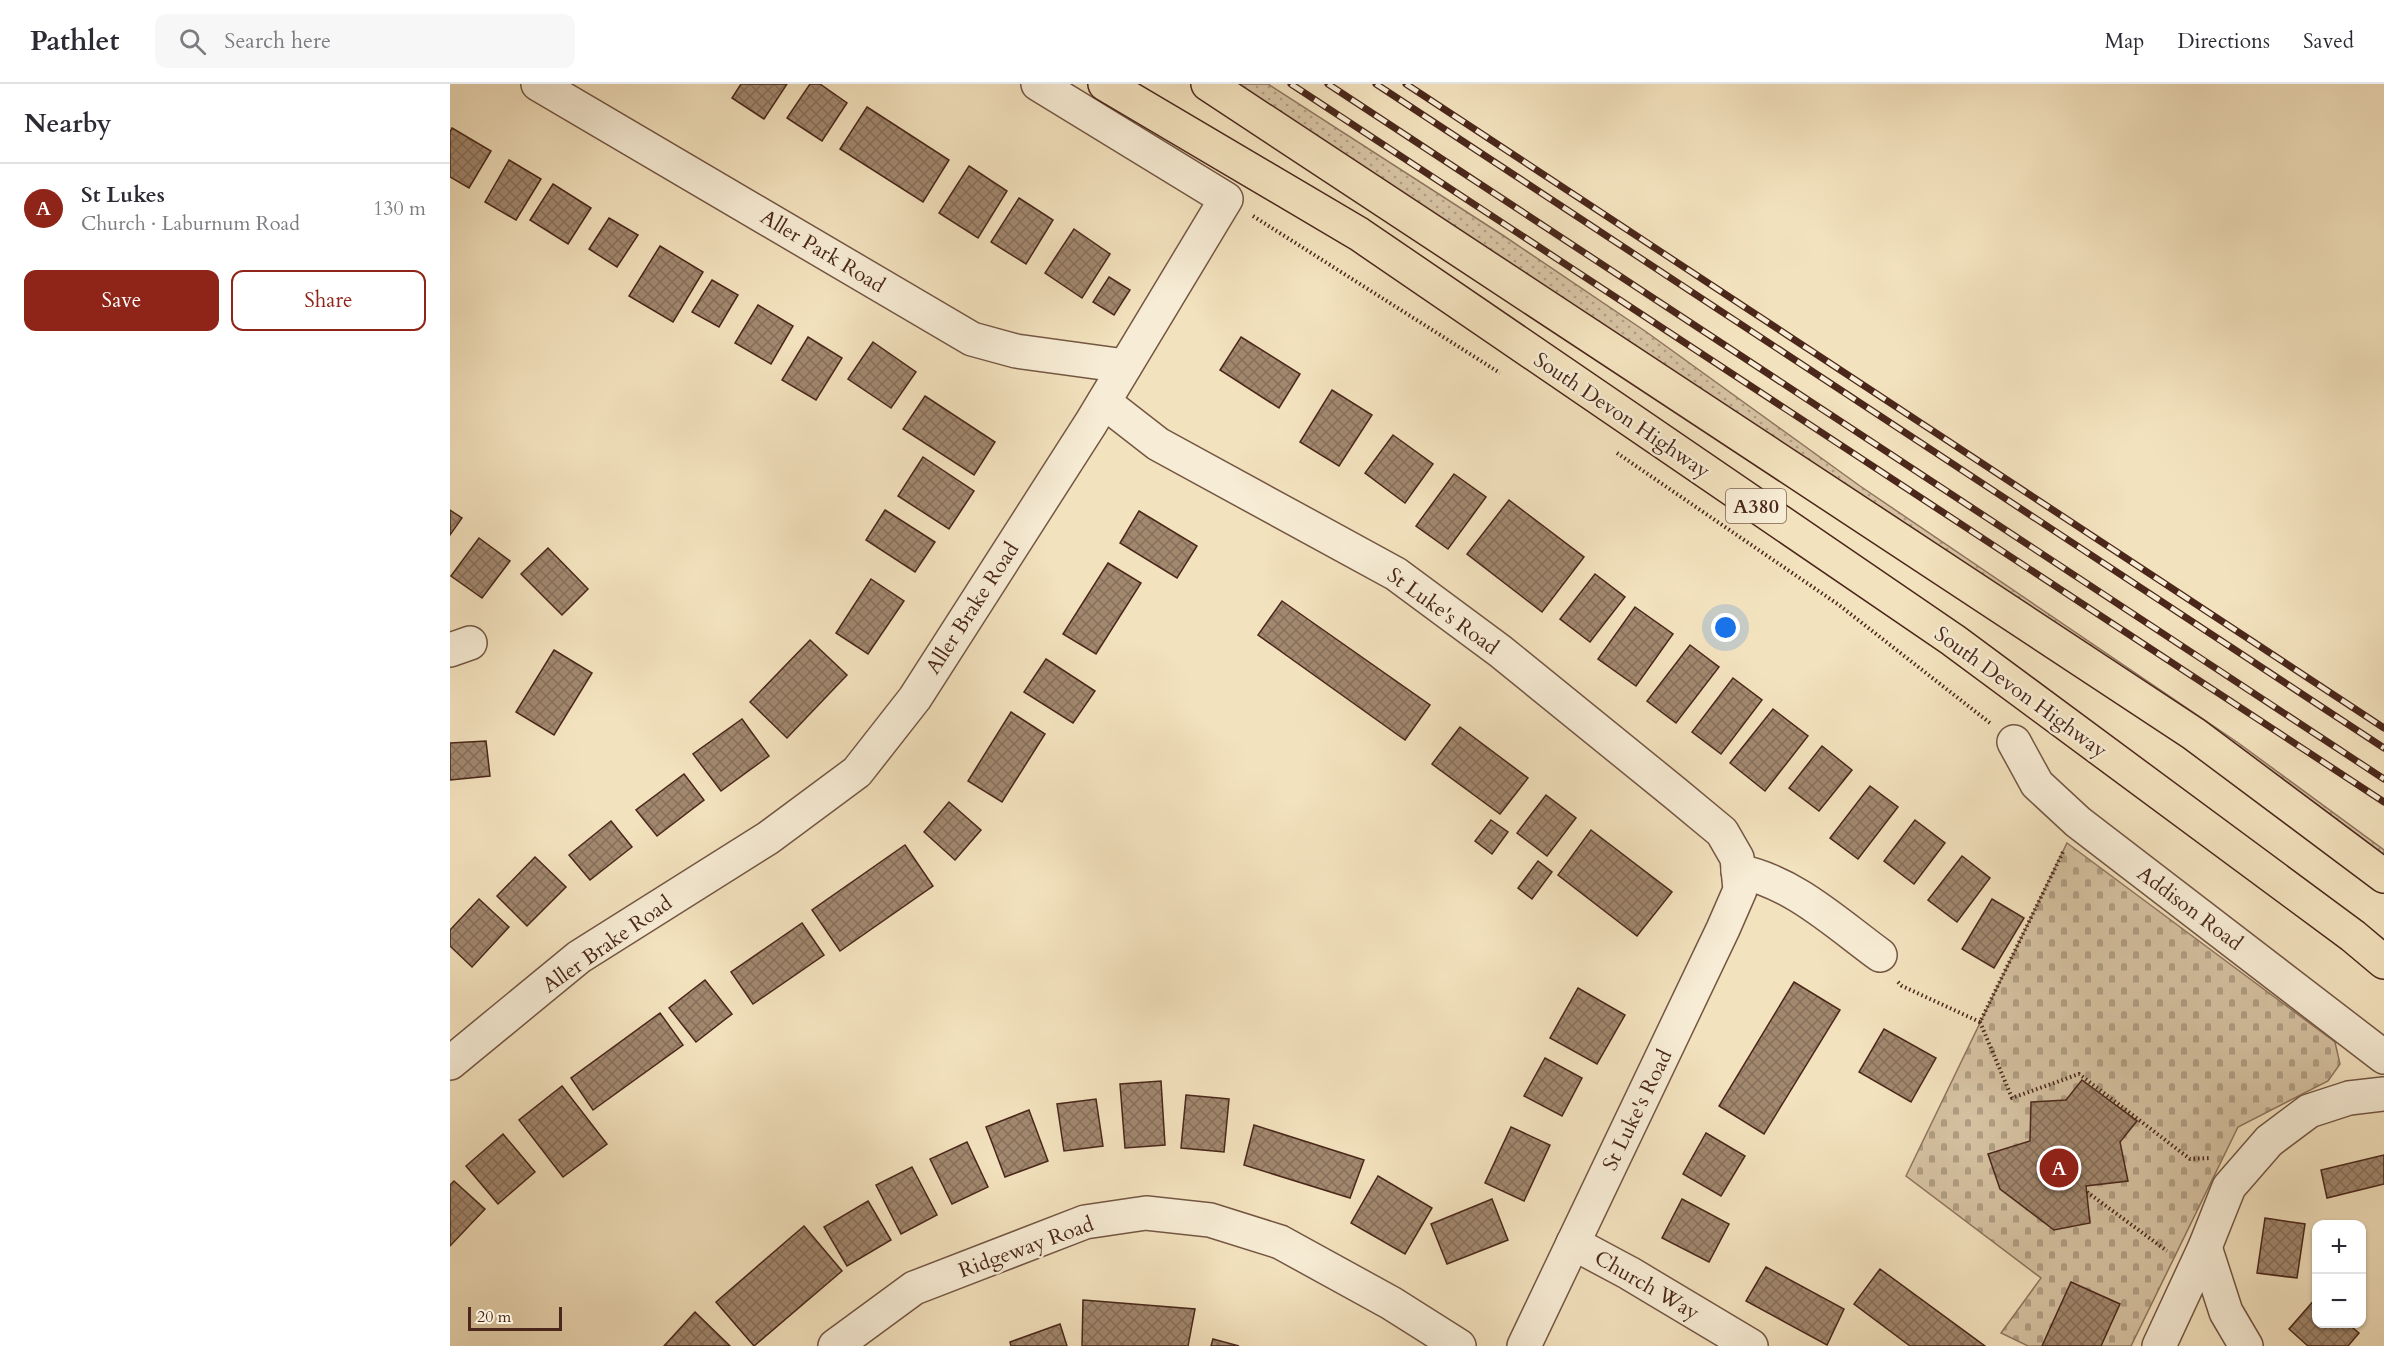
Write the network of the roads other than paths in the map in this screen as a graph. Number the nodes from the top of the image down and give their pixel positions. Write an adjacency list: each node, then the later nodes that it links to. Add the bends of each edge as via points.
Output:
1 (538, 84): 5 (street, Aller Park Road, via 972,339 1016,351)
2 (1038, 84): 5 (street, Aller Brake Road, via 1226,199)
3 (1105, 84): 11 (highway, South Devon Highway / A380, via 1359,234 1953,640)
4 (1208, 84): 9 (highway, A380, via 2185,728)
5 (1125, 366): 6 (street, Aller Brake Road)
6 (1104, 402): 8 (street, St Luke's Road, via 1158,444 1396,574 1500,651 1722,832 1737,858); 13 (street, Aller Brake Road, via 915,698 857,772 768,838 579,957)
7 (2014, 742): 12 (street, Addison Road, via 2037,784 2078,822)
8 (1738, 871): 10 (street, via 1793,891); 15 (street, St Luke's Road, via 1740,890 1723,929)
9 (2384, 876)
10 (1880, 955)
11 (2384, 962)
12 (2384, 1057)
13 (450, 1063)
14 (2384, 1094): 16 (street, via 2349,1098 2309,1111 2269,1141 2229,1187)
15 (1573, 1244): 19 (street, St Luke's Road); 20 (street, Church Way)
16 (2199, 1259): 21 (street); 22 (street)
17 (835, 1346): 18 (street, Ridgeway Road, via 914,1288 1085,1222 1146,1213 1210,1220 1280,1242 1391,1303)
18 (1459, 1346)
19 (1524, 1346)
20 (1751, 1346)
21 (2159, 1346)
22 (2246, 1346)

